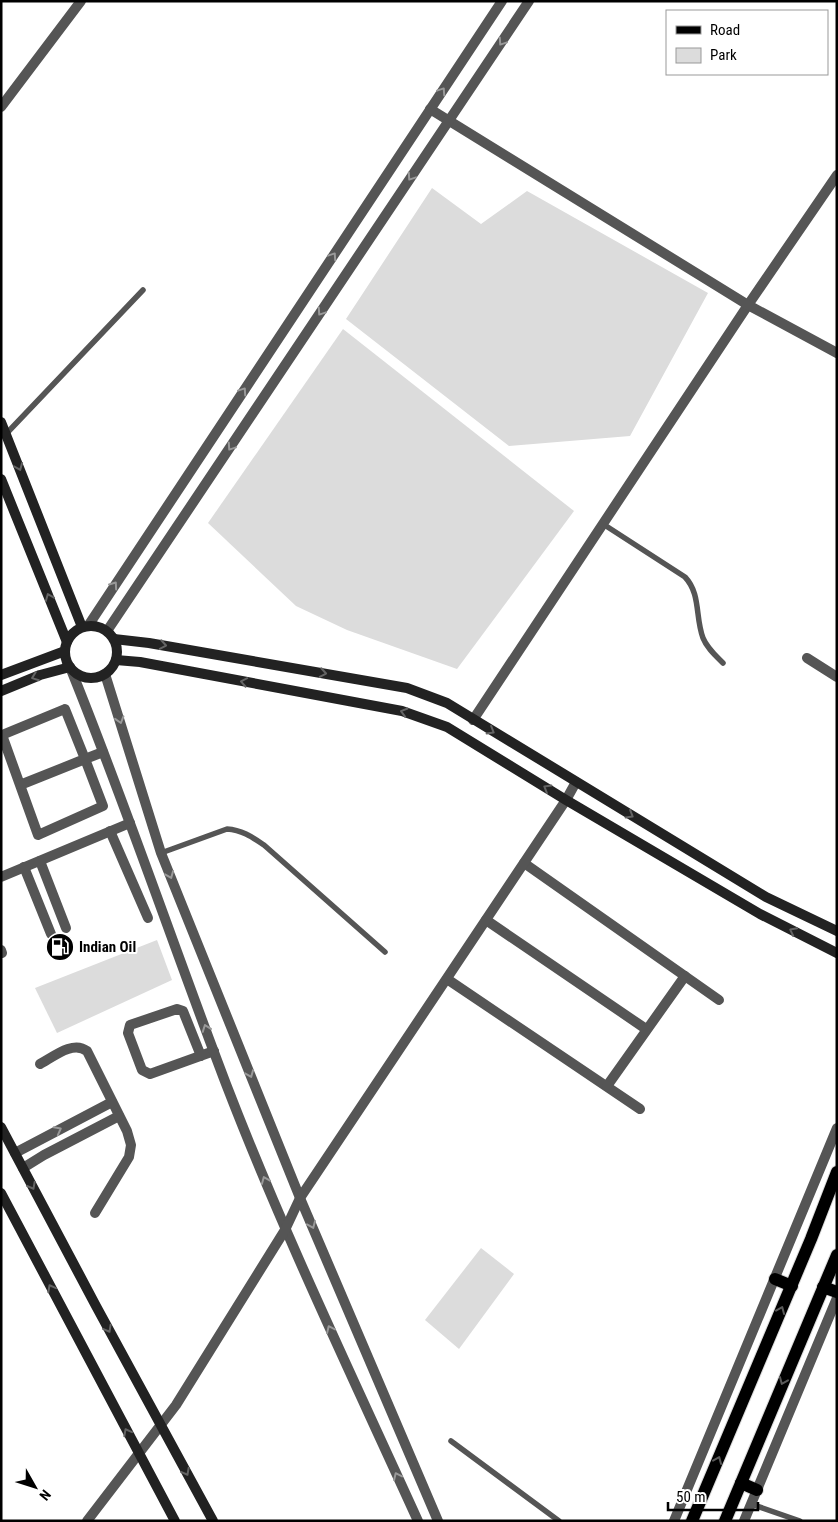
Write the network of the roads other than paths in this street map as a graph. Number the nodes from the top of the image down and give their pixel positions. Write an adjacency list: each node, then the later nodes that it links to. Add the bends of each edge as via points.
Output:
1 (81, 1): 4 (street)
2 (502, 1): 5 (street, one-way to 2)
3 (529, 1): 6 (street, one-way to 6)
4 (1, 108)
5 (430, 109): 6 (street); 15 (street, one-way to 5)
6 (449, 120): 9 (street); 16 (street, one-way to 16)
7 (837, 175): 9 (street)
8 (143, 290): 12 (lane)
9 (748, 305): 10 (street); 14 (street)
10 (837, 353)
11 (1, 422): 12 (main road)
12 (6, 434): 15 (main road, one-way to 15)
13 (1, 478): 18 (main road, one-way to 13)
14 (603, 524): 21 (lane, via 690,582 696,593 703,640); 27 (street)
15 (85, 627): 16 (main road, via 101,627); 18 (main road, via 73,633)
16 (107, 631): 17 (main road)
17 (114, 640): 20 (main road); 27 (main road, one-way to 27, via 149,643 408,688 447,703)
18 (66, 647): 22 (main road, via 66,660); 24 (main road)
19 (807, 658): 25 (street)
20 (116, 660): 23 (main road); 32 (main road, one-way to 20, via 447,727 402,711)
21 (723, 663)
22 (70, 667): 23 (main road, via 88,678); 26 (main road, one-way to 26); 28 (street)
23 (105, 674): 35 (street, one-way to 35)
24 (1, 675)
25 (837, 677)
26 (1, 691)
27 (473, 720): 30 (main road, one-way to 30)
28 (103, 752): 29 (street); 33 (street)
29 (85, 759): 31 (street); 31 (street, via 102,806 38,835); 31 (street, via 65,709 2,735)
30 (576, 782): 32 (street); 43 (main road, one-way to 43, via 766,897)
31 (20, 785)
32 (566, 800): 37 (street); 46 (main road, one-way to 32, via 760,914)
33 (130, 823): 34 (street); 51 (street, one-way to 33)
34 (110, 831): 36 (street); 40 (street)
35 (161, 853): 45 (lane, via 227,829 246,833); 64 (street, one-way to 64)
36 (40, 861): 38 (street); 42 (street)
37 (524, 863): 41 (street); 47 (street)
38 (24, 867): 39 (street); 44 (street)
39 (1, 877)
40 (148, 918)
41 (486, 920): 48 (street); 50 (street)
42 (66, 928)
43 (837, 931)
44 (51, 934)
45 (385, 952)
46 (837, 953)
47 (685, 976): 49 (street); 50 (street)
48 (447, 979): 54 (street); 64 (street)
49 (719, 1000)
50 (646, 1029): 54 (street)
51 (214, 1051): 52 (street); 66 (street, one-way to 51)
52 (200, 1056): 52 (street, via 150,1074 142,1070 128,1033 130,1025 177,1009 183,1011)
53 (40, 1064): 55 (street, via 74,1046 82,1046)
54 (607, 1086): 56 (street)
55 (112, 1102): 57 (street); 60 (street, one-way to 55)
56 (640, 1109)
57 (119, 1116): 61 (street); 65 (street, via 131,1145 129,1157)
58 (1, 1127): 60 (main road)
59 (837, 1128): 68 (street)
60 (15, 1153): 61 (main road)
61 (23, 1168): 73 (main road, one-way to 73)
62 (837, 1172): 69 (main road)
63 (1, 1193): 75 (main road, one-way to 63)
64 (300, 1198): 66 (street); 83 (street, one-way to 83)
65 (95, 1212)
66 (285, 1230): 73 (street); 82 (street, one-way to 66)
67 (837, 1256): 70 (main road)
68 (775, 1279): 69 (main road); 85 (street)
69 (792, 1286): 86 (main road, one-way to 69)
70 (823, 1288): 71 (main road); 76 (main road, one-way to 76)
71 (837, 1292)
72 (837, 1298): 77 (street)
73 (161, 1425): 75 (street); 81 (main road, one-way to 81)
74 (451, 1441): 84 (lane)
75 (138, 1453): 79 (street); 80 (main road)
76 (741, 1483): 77 (main road); 87 (main road)
77 (757, 1490): 78 (street)
78 (751, 1504): 88 (street); 89 (lane)
79 (87, 1521)
80 (175, 1521)
81 (212, 1521)
82 (418, 1521)
83 (438, 1521)
84 (559, 1521)
85 (674, 1521)
86 (692, 1521)
87 (725, 1521)
88 (744, 1521)
89 (800, 1521)

